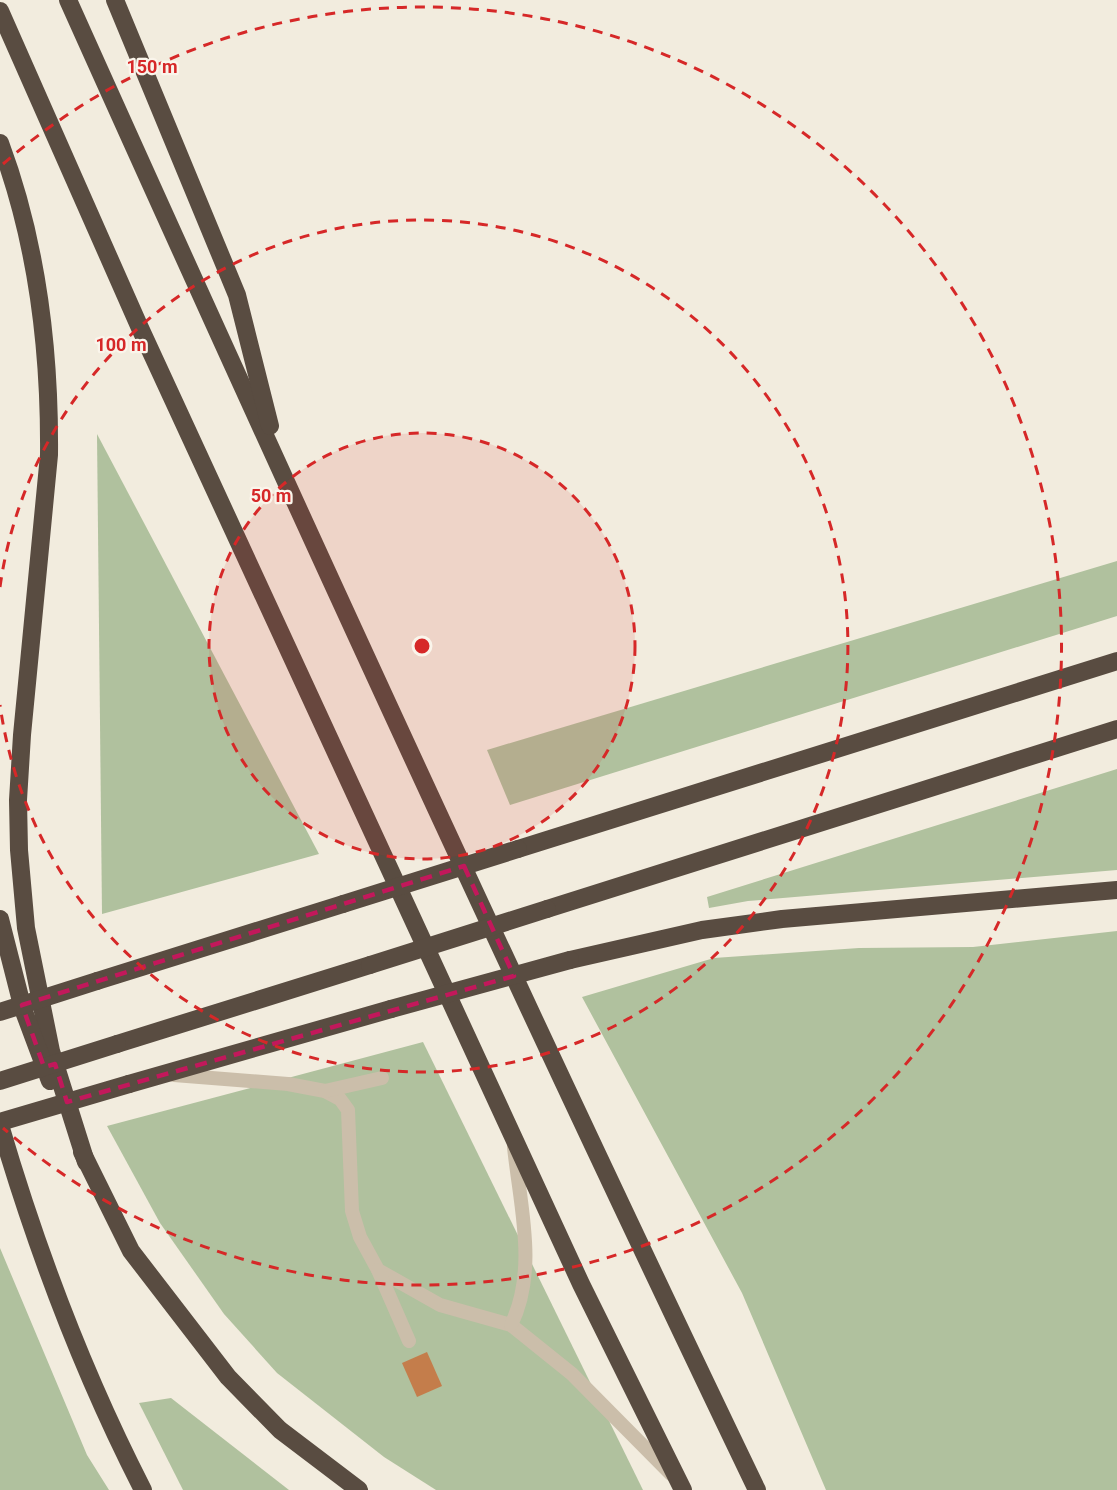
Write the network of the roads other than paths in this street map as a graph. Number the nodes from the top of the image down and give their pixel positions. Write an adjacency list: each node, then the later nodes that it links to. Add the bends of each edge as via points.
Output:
1 (68, 0): 5 (highway)
2 (115, 0): 5 (highway, via 237,296)
3 (0, 11): 16 (highway, via 140,328)
4 (0, 143): 17 (highway, via 28,237 39,292 50,415 18,800 24,906 51,1051)
5 (281, 469): 24 (highway, via 613,1191)
6 (1117, 662): 10 (highway, bridge)
7 (1117, 729): 13 (highway, bridge)
8 (1117, 890): 11 (highway, bridge, via 782,919 702,930 570,960)
9 (0, 919): 17 (highway, via 38,1053)
10 (0, 1012)
11 (165, 1074): 14 (lane); 15 (highway, bridge)
12 (382, 1078): 14 (lane)
13 (0, 1081)
14 (326, 1091): 18 (lane, via 340,1099 348,1110 352,1211 360,1237)
15 (0, 1124): 22 (highway, via 53,1288 113,1432)
16 (512, 1134): 19 (lane, via 527,1273 521,1305); 21 (highway)
17 (86, 1162): 23 (highway, via 130,1251 228,1377 280,1430)
18 (378, 1270): 19 (lane, via 441,1305); 20 (lane)
19 (512, 1325): 21 (lane, via 572,1374)
20 (409, 1341)
21 (682, 1487)
22 (143, 1490)
23 (359, 1490)
24 (757, 1490)

